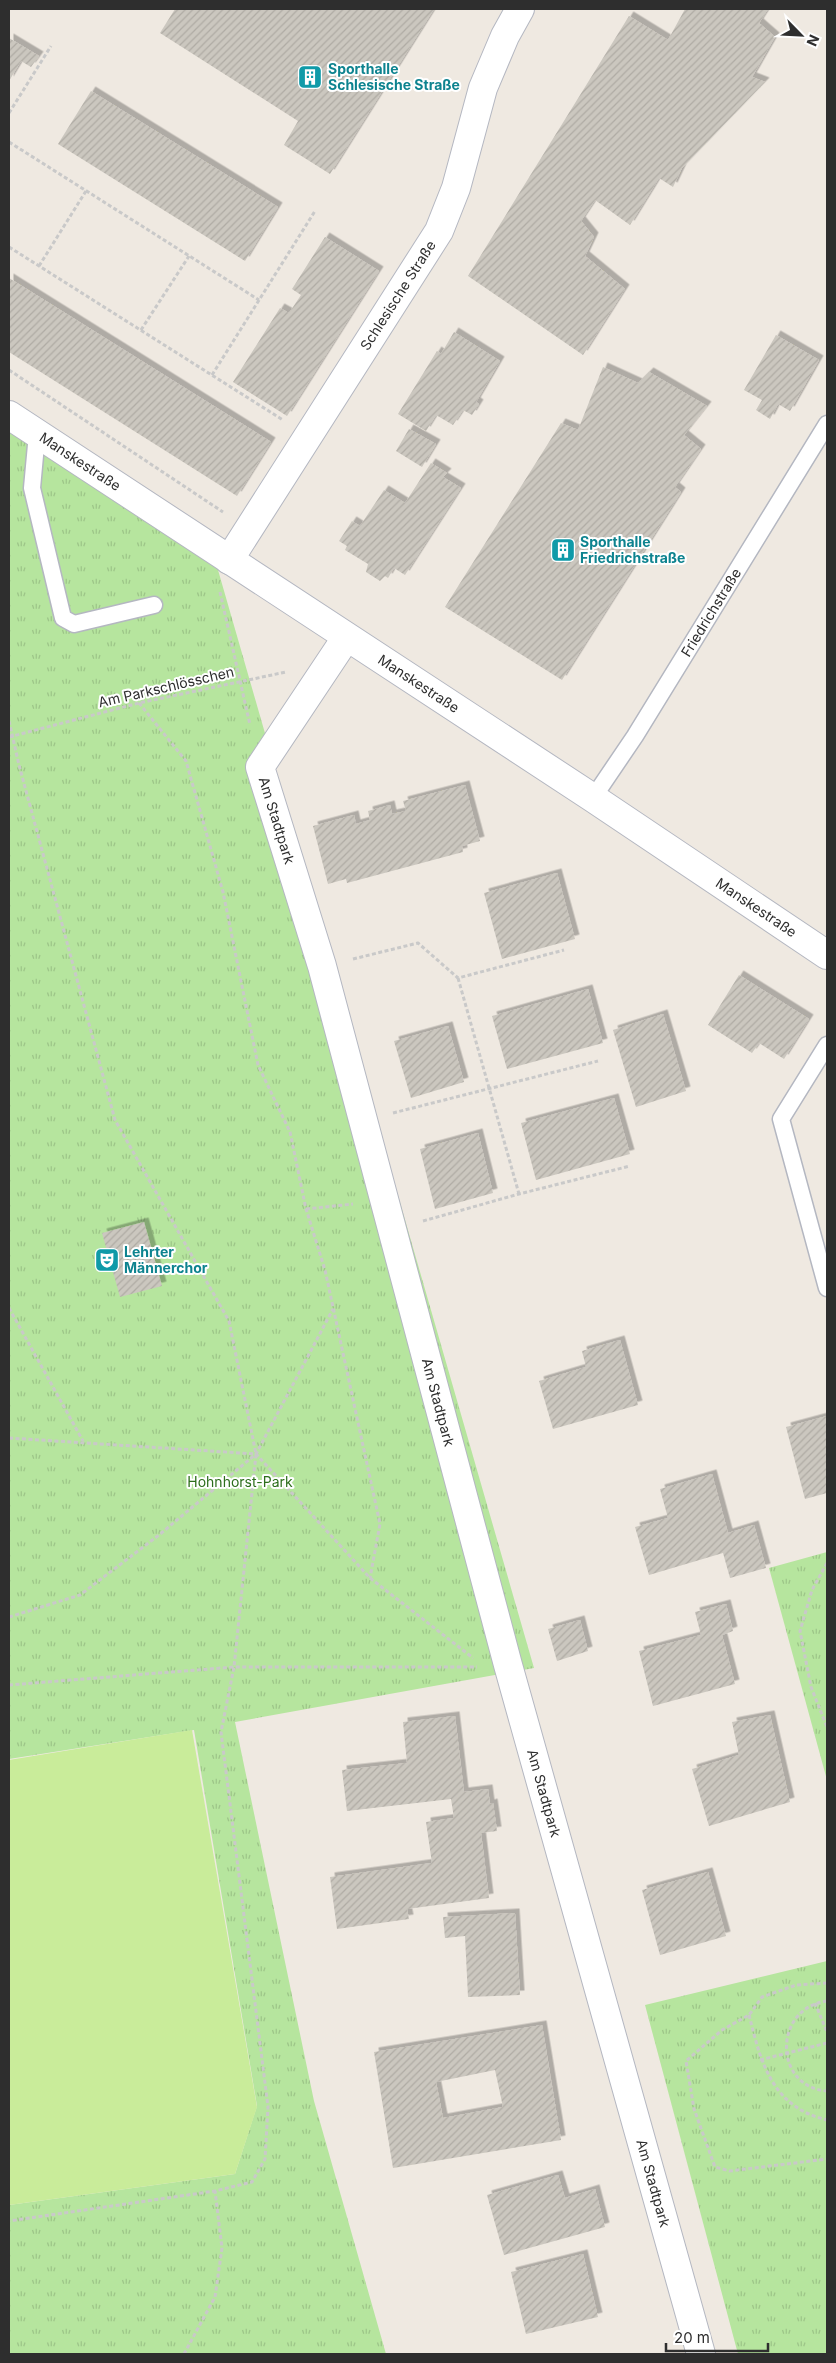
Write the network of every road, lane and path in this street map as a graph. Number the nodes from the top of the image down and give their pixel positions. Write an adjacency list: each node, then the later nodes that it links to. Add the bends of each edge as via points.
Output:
1 (520, 9): 17 (street, Schlesische Straße, via 483,88 456,188 439,232)
2 (51, 46): 3 (path)
3 (9, 114)
4 (9, 142): 5 (path)
5 (86, 191): 8 (path); 9 (path)
6 (315, 211): 10 (path)
7 (9, 247): 9 (path)
8 (189, 256): 10 (path); 11 (path)
9 (39, 266): 11 (path)
10 (259, 300): 13 (path)
11 (141, 330): 13 (path)
12 (9, 370): 18 (path)
13 (212, 375): 17 (path)
14 (9, 415): 16 (street, Manskestraße)
15 (827, 424): 28 (lane, Friedrichstraße, via 635,736)
16 (37, 434): 19 (street, Manskestraße); 20 (lane, via 32,488 63,618 74,624)
17 (308, 436): 18 (street, Schlesische Straße)
18 (249, 528): 19 (street, Schlesische Straße)
19 (221, 555): 21 (street, Manskestraße); 23 (path, via 218,586)
20 (154, 605)
21 (346, 638): 22 (street, Am Stadtpark); 28 (street, Manskestraße)
22 (329, 664): 23 (path, Am Parkschlösschen); 27 (street, Am Stadtpark)
23 (240, 681): 24 (path, Am Parkschlösschen); 27 (path)
24 (139, 703): 26 (path, Am Parkschlösschen); 40 (path, via 186,761 223,892 258,1065 290,1132)
25 (9, 720): 26 (path)
26 (11, 737): 47 (path, via 114,1120 229,1321)
27 (260, 767): 31 (street, Am Stadtpark)
28 (593, 798): 30 (street, Manskestraße)
29 (564, 950): 32 (path)
30 (827, 955)
31 (322, 966): 32 (path, via 418,943); 36 (street, Am Stadtpark)
32 (458, 978): 35 (path)
33 (827, 1045): 42 (lane, via 781,1119)
34 (598, 1061): 35 (path)
35 (489, 1087): 36 (path); 38 (path)
36 (363, 1122): 39 (street, Am Stadtpark)
37 (630, 1166): 38 (path)
38 (519, 1194): 41 (path)
39 (384, 1200): 40 (path); 41 (street, Am Stadtpark)
40 (306, 1209): 44 (path)
41 (392, 1230): 68 (street, Am Stadtpark, via 508,1665)
42 (827, 1288)
43 (9, 1308): 46 (path)
44 (333, 1308): 47 (path); 49 (path, via 380,1524)
45 (9, 1438): 46 (path)
46 (84, 1442): 47 (path)
47 (256, 1454): 49 (path); 50 (path, via 159,1535 80,1595); 51 (path)
48 (827, 1563): 53 (path, via 812,1590 800,1631 811,1687)
49 (370, 1578): 51 (path, via 484,1667)
50 (9, 1617)
51 (234, 1667): 52 (path); 65 (path, via 220,1732 268,2107 265,2159 252,2182)
52 (9, 1685)
53 (827, 1727)
54 (827, 1983): 57 (path, via 796,1985 762,1997)
55 (827, 2001): 56 (path)
56 (815, 2002): 58 (path); 60 (path, via 798,2014 788,2029)
57 (749, 2015): 61 (path); 64 (path, via 722,2030 686,2060 694,2109 715,2167 730,2171)
58 (827, 2032)
59 (827, 2043): 60 (path)
60 (786, 2054): 61 (path); 62 (path, via 795,2075 815,2090)
61 (760, 2060): 63 (path, via 782,2097)
62 (827, 2091)
63 (827, 2120)
64 (827, 2159)
65 (215, 2191): 66 (path); 67 (path, via 222,2248 216,2297)
66 (9, 2221)
67 (184, 2354)
68 (701, 2354)

